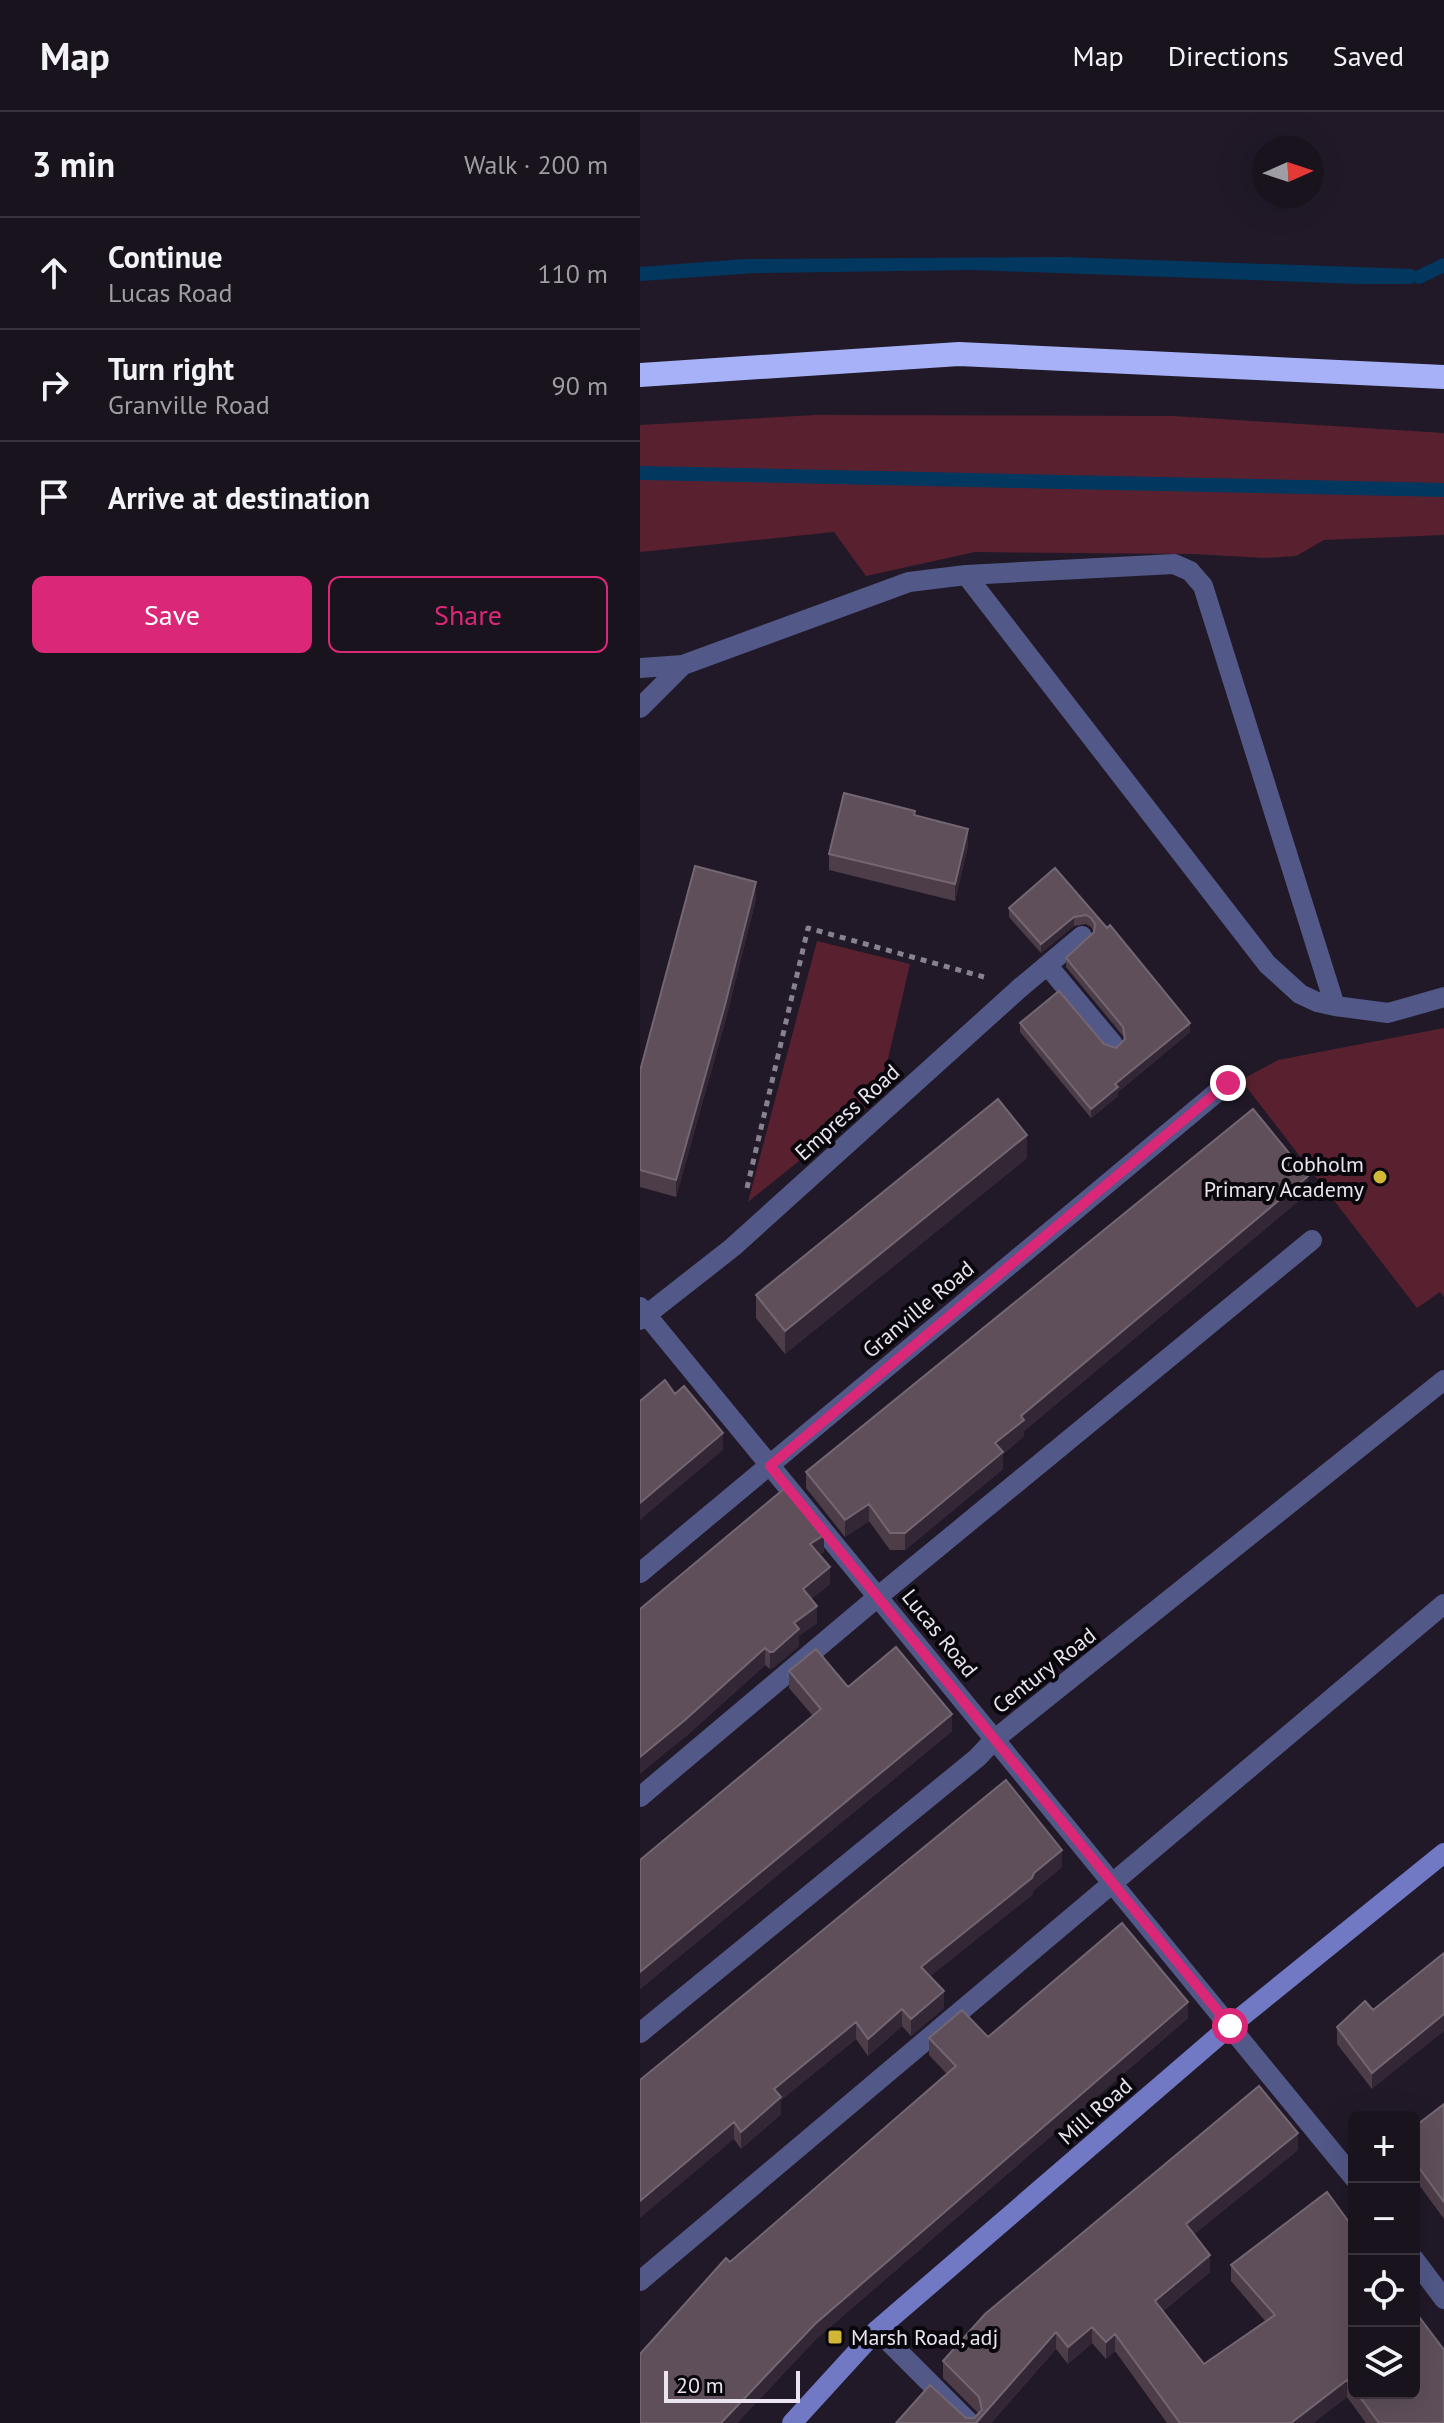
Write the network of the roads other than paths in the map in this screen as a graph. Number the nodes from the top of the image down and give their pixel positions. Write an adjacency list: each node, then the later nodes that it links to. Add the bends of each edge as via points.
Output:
1 (640, 375): 2 (highway, via 959,354)
2 (1444, 377)
3 (966, 575): 4 (street, via 909,582); 10 (street, via 1267,964 1300,994); 10 (street, via 1174,564 1190,571 1203,586)
4 (683, 665): 5 (street); 6 (street)
5 (640, 668)
6 (640, 708)
7 (1082, 936): 8 (street, Empress Road)
8 (1048, 966): 11 (street); 14 (street, Empress Road, via 733,1247)
9 (1444, 997): 10 (street, via 1388,1013)
10 (1335, 1006)
11 (1113, 1044)
12 (1228, 1083): 16 (street, Granville Road)
13 (1312, 1240): 18 (street)
14 (642, 1314): 16 (street, Lucas Road)
15 (1444, 1380): 20 (street, Century Road)
16 (770, 1466): 17 (street, Granville Road); 18 (street, Lucas Road)
17 (640, 1573)
18 (879, 1596): 20 (street, Lucas Road); 21 (street)
19 (1444, 1604): 23 (street)
20 (995, 1739): 23 (street, Lucas Road); 25 (street, Century Road)
21 (640, 1797)
22 (1444, 1853): 24 (street, Mill Road)
23 (1113, 1882): 24 (street, Lucas Road); 28 (street)
24 (1230, 2026): 26 (street, Lucas Road); 30 (street, Mill Road)
25 (640, 2033)
26 (1348, 2171)
27 (1420, 2267): 29 (street)
28 (640, 2281)
29 (1444, 2299)
30 (877, 2330): 31 (street, Mill Road); 32 (street)
31 (792, 2423)
32 (970, 2423)

